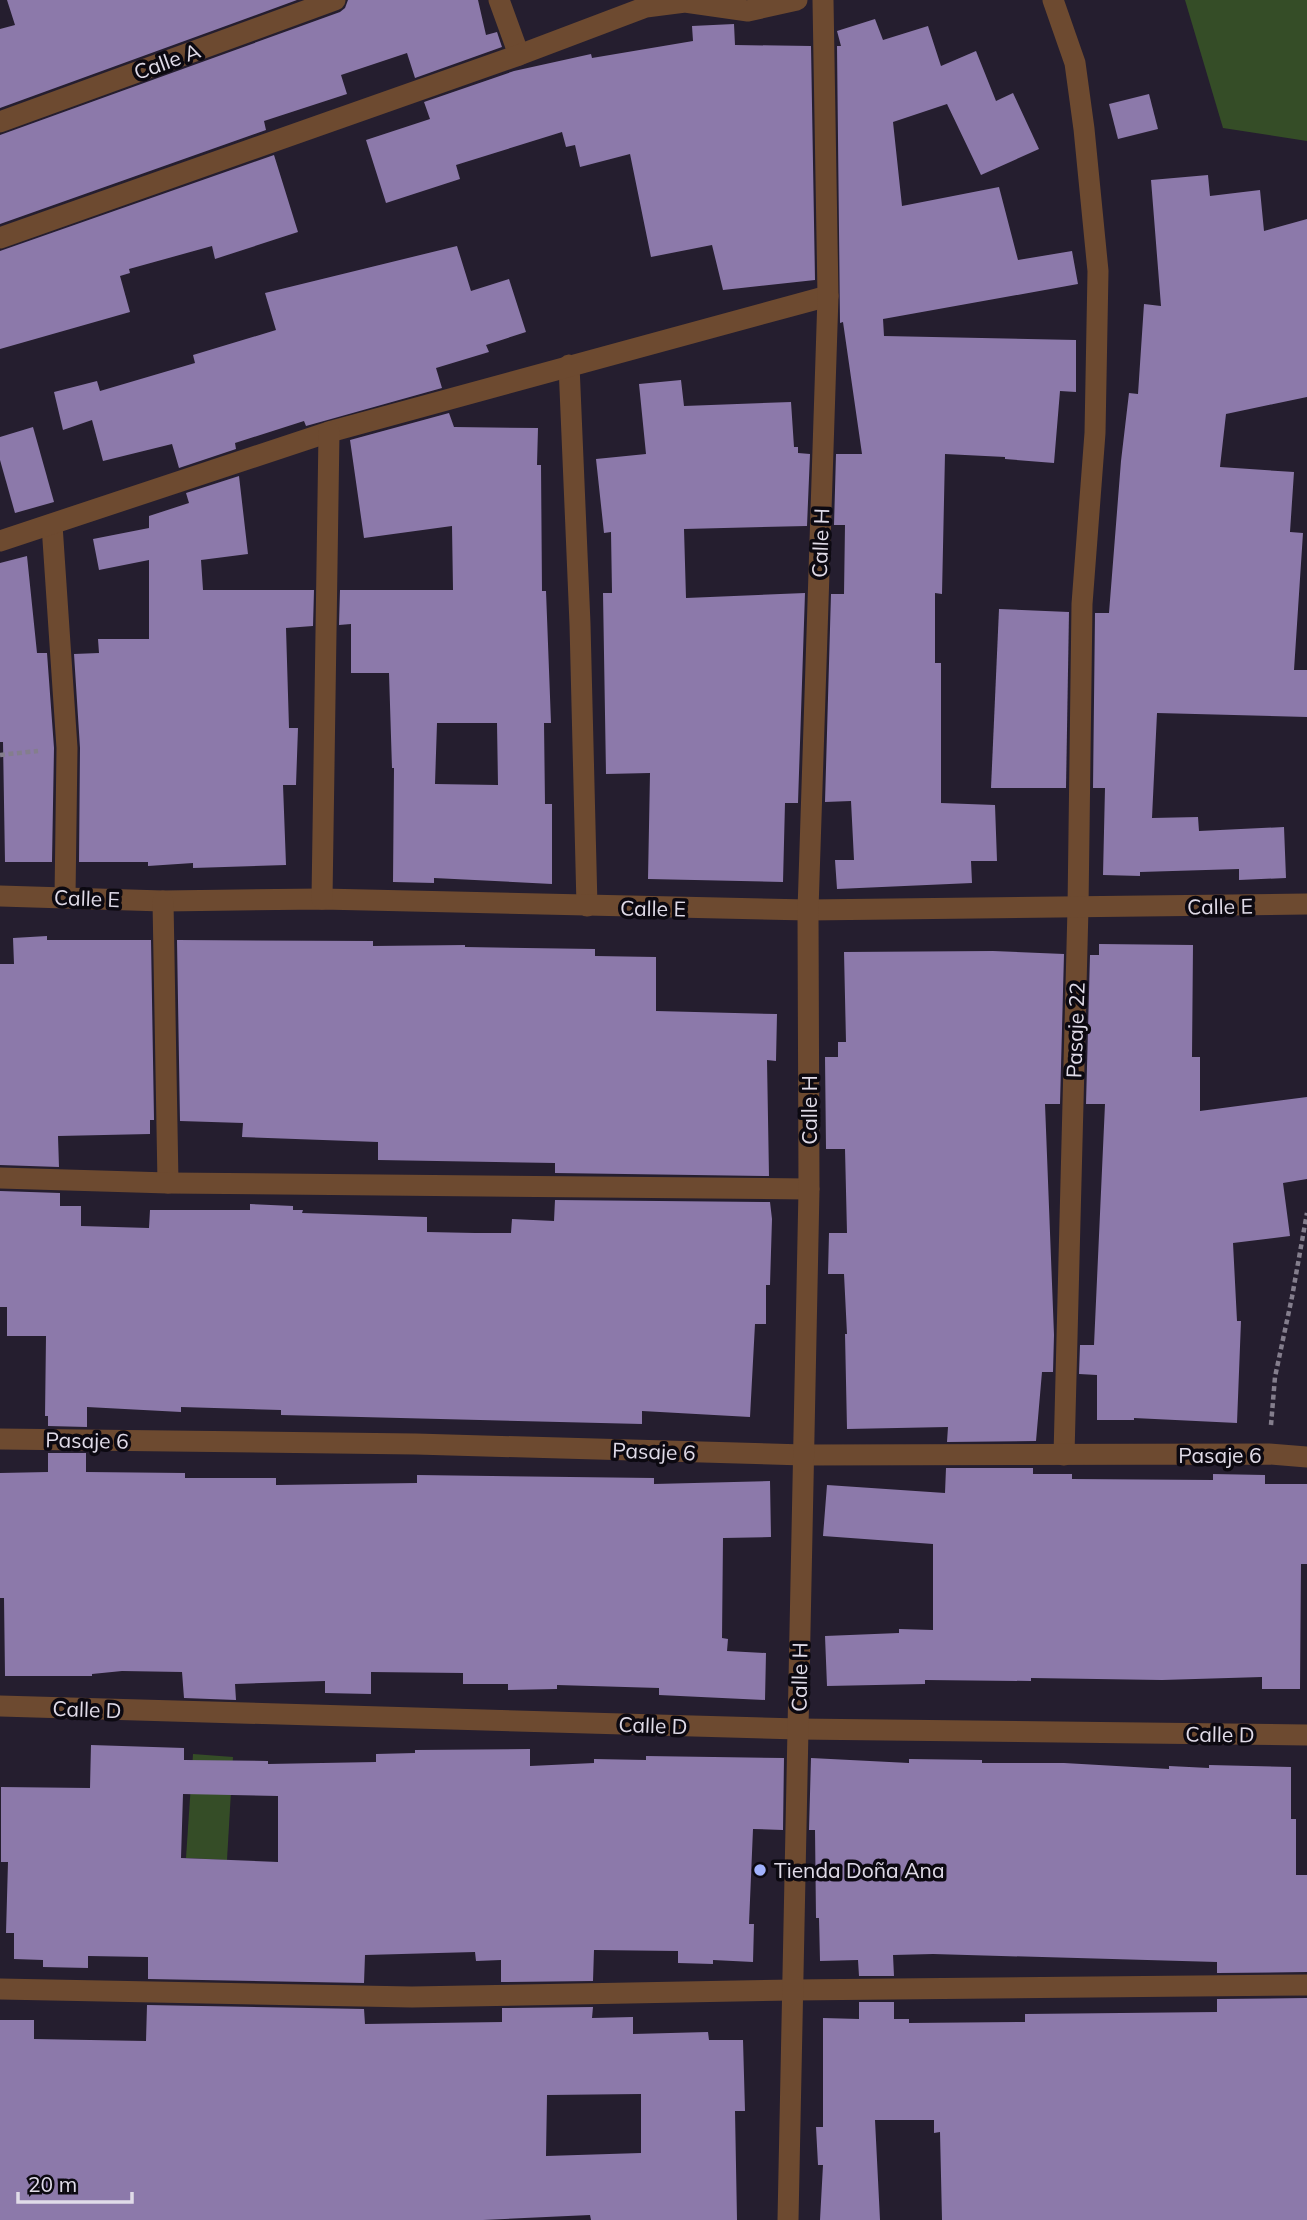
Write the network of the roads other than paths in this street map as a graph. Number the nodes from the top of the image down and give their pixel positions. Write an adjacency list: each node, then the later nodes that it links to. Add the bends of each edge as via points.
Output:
1 (335, 0): 7 (street, Calle A)
2 (499, 0): 6 (street)
3 (797, 0): 6 (street, via 748,11 685,2 646,7)
4 (823, 0): 9 (street, Calle H)
5 (1053, 0): 20 (street, Pasaje 22, via 1074,63 1098,271 1095,433 1082,604)
6 (519, 55): 8 (street)
7 (0, 122)
8 (0, 238)
9 (828, 296): 10 (street); 21 (street, Calle H)
10 (569, 365): 11 (street); 19 (street)
11 (329, 432): 12 (street); 16 (street)
12 (52, 525): 13 (street); 15 (street, via 67,748)
13 (0, 541)
14 (0, 896): 15 (street, Calle E)
15 (65, 898): 17 (street, Calle E)
16 (322, 899): 17 (street, Calle E); 19 (street, Calle E)
17 (163, 901): 23 (street)
18 (1307, 904): 20 (street, Calle E)
19 (587, 906): 21 (street, Calle E)
20 (1078, 908): 21 (street, Calle E); 27 (street, Pasaje 22)
21 (808, 910): 24 (street, Calle H)
22 (0, 1178): 23 (street)
23 (168, 1183): 24 (street)
24 (809, 1189): 26 (street, Calle H)
25 (0, 1439): 26 (street, Pasaje 6)
26 (804, 1455): 27 (street, Pasaje 6); 30 (street, Calle H)
27 (1064, 1455): 28 (street, Pasaje 6)
28 (1307, 1457)
29 (0, 1706): 30 (street, Calle D)
30 (798, 1729): 31 (street, Calle D); 34 (street, Calle H)
31 (1307, 1735)
32 (1307, 1985): 34 (street)
33 (0, 1989): 34 (street, via 412,1997)
34 (793, 1990): 35 (street, Calle H)
35 (788, 2220)

